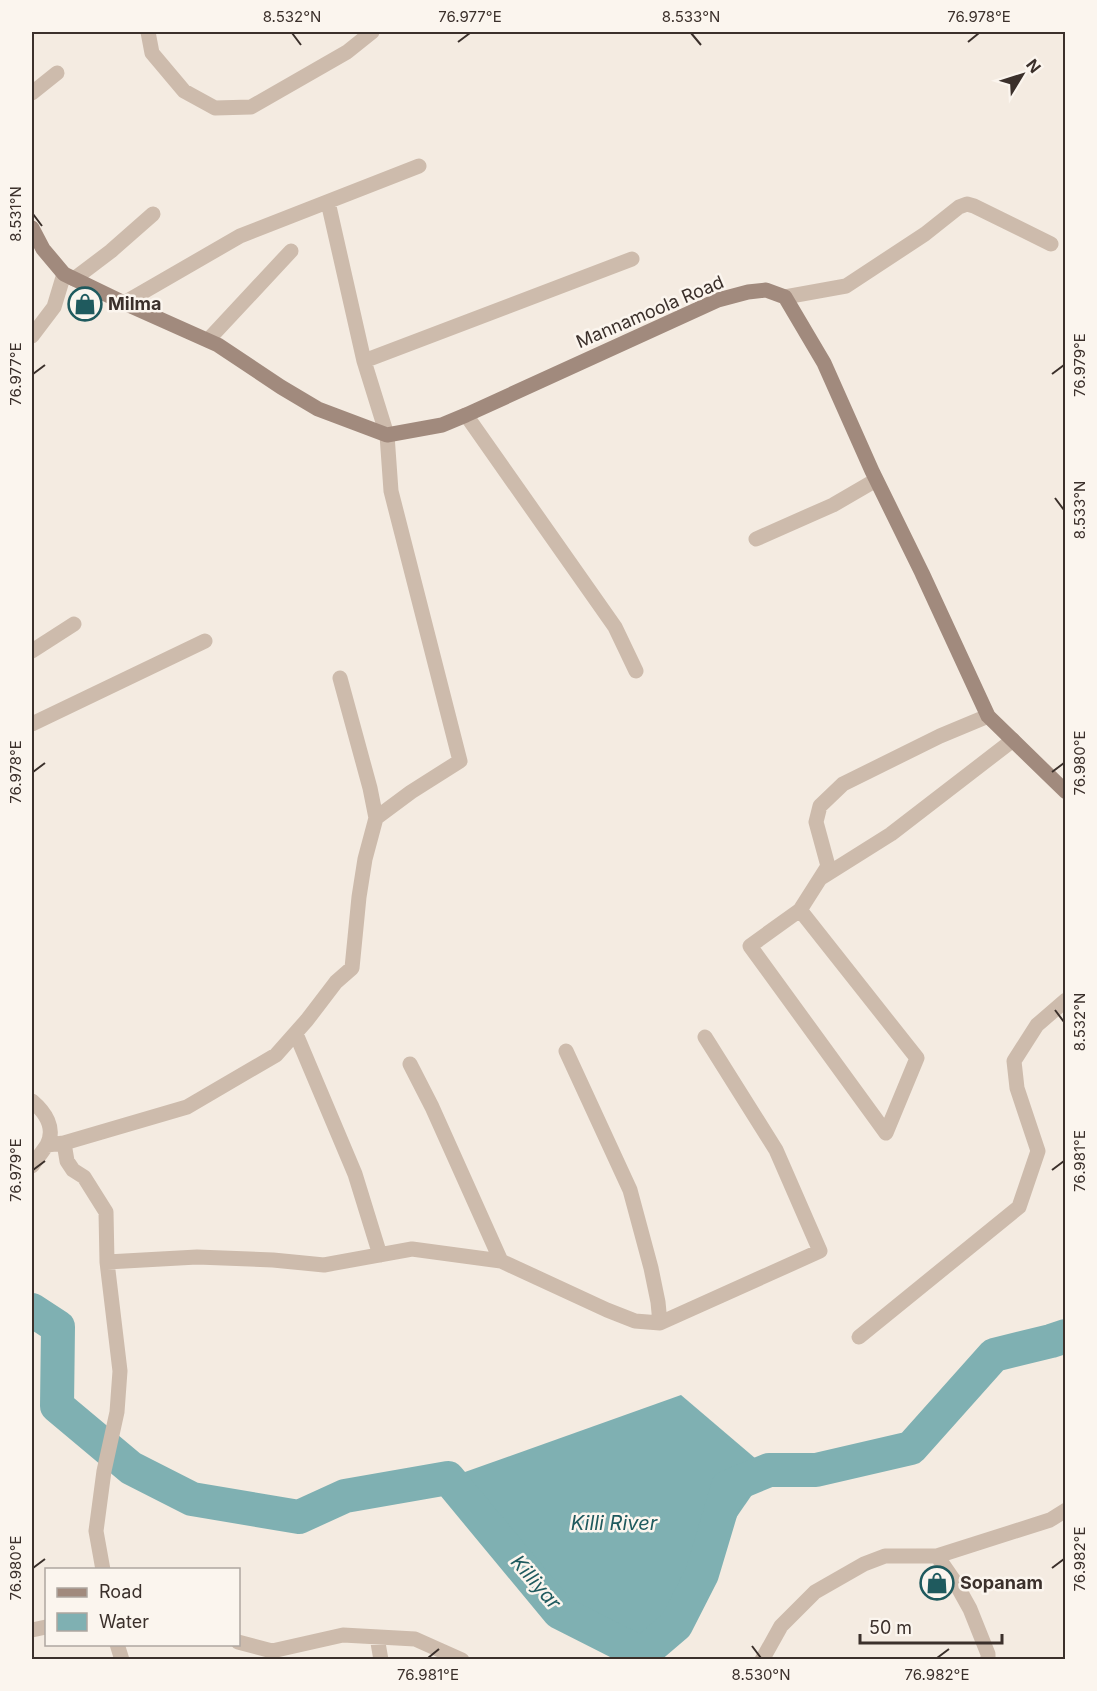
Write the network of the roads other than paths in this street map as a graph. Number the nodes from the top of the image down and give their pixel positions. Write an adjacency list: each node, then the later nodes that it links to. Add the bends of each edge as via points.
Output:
1 (148, 32): 2 (street, via 152,53 184,91 215,108 251,107 347,52)
2 (372, 32)
3 (57, 73): 4 (street)
4 (32, 93)
5 (419, 166): 6 (street)
6 (328, 201): 14 (street, via 240,236); 17 (street)
7 (153, 214): 12 (street, via 111,251)
8 (32, 228): 12 (main road, via 44,249)
9 (1051, 244): 13 (street, via 974,206 963,205 846,286)
10 (291, 251): 16 (street)
11 (632, 259): 17 (street)
12 (69, 277): 14 (main road); 15 (street, via 54,307)
13 (784, 297): 18 (main road, Mannamoola Road, via 766,290 718,300); 20 (main road, via 824,363)
14 (124, 303): 16 (main road)
15 (32, 336)
16 (208, 340): 19 (main road, via 318,409)
17 (364, 361): 19 (street)
18 (466, 416): 19 (main road, Mannamoola Road, via 442,425); 25 (street, via 615,627)
19 (387, 435): 31 (street, via 391,491 460,761)
20 (876, 480): 21 (street, via 833,505); 27 (main road)
21 (756, 539)
22 (74, 624): 24 (street)
23 (205, 640): 28 (street)
24 (32, 651)
25 (636, 671)
26 (340, 678): 31 (street)
27 (988, 716): 29 (main road); 32 (street, via 843,783 820,806 816,822 828,866)
28 (32, 724)
29 (1013, 740): 30 (main road); 32 (street, via 891,834)
30 (1065, 792)
31 (376, 818): 35 (street, via 365,859 352,968 336,982)
32 (818, 880): 33 (street)
33 (800, 910): 33 (street, via 750,946 886,1133 917,1058)
34 (1065, 1000): 47 (street, via 1037,1025 1014,1060 1017,1088 1038,1151 1019,1207)
35 (296, 1034): 40 (street, via 276,1055 187,1107); 43 (street, via 355,1174)
36 (705, 1037): 46 (street, via 776,1150 820,1251)
37 (566, 1050): 46 (street, via 630,1190 651,1268)
38 (410, 1064): 44 (street)
39 (32, 1101): 41 (street, via 50,1124)
40 (64, 1143): 41 (street); 45 (street, via 67,1161 84,1177 106,1212)
41 (47, 1145): 42 (street)
42 (32, 1166)
43 (380, 1255): 44 (street, via 412,1249); 45 (street, via 324,1265 197,1257)
44 (501, 1261): 46 (street, via 635,1321)
45 (107, 1263): 50 (street, via 120,1371 117,1412 96,1531)
46 (660, 1323)
47 (859, 1337)
48 (1065, 1510): 49 (street, via 1050,1520)
49 (938, 1556): 55 (street, via 885,1556 815,1592 781,1626); 56 (street, via 970,1609)
50 (103, 1568)
51 (377, 1637): 52 (street, via 343,1635 272,1651); 53 (street); 54 (street, via 415,1639)
52 (240, 1643)
53 (381, 1659)
54 (462, 1659)
55 (762, 1659)
56 (988, 1659)

